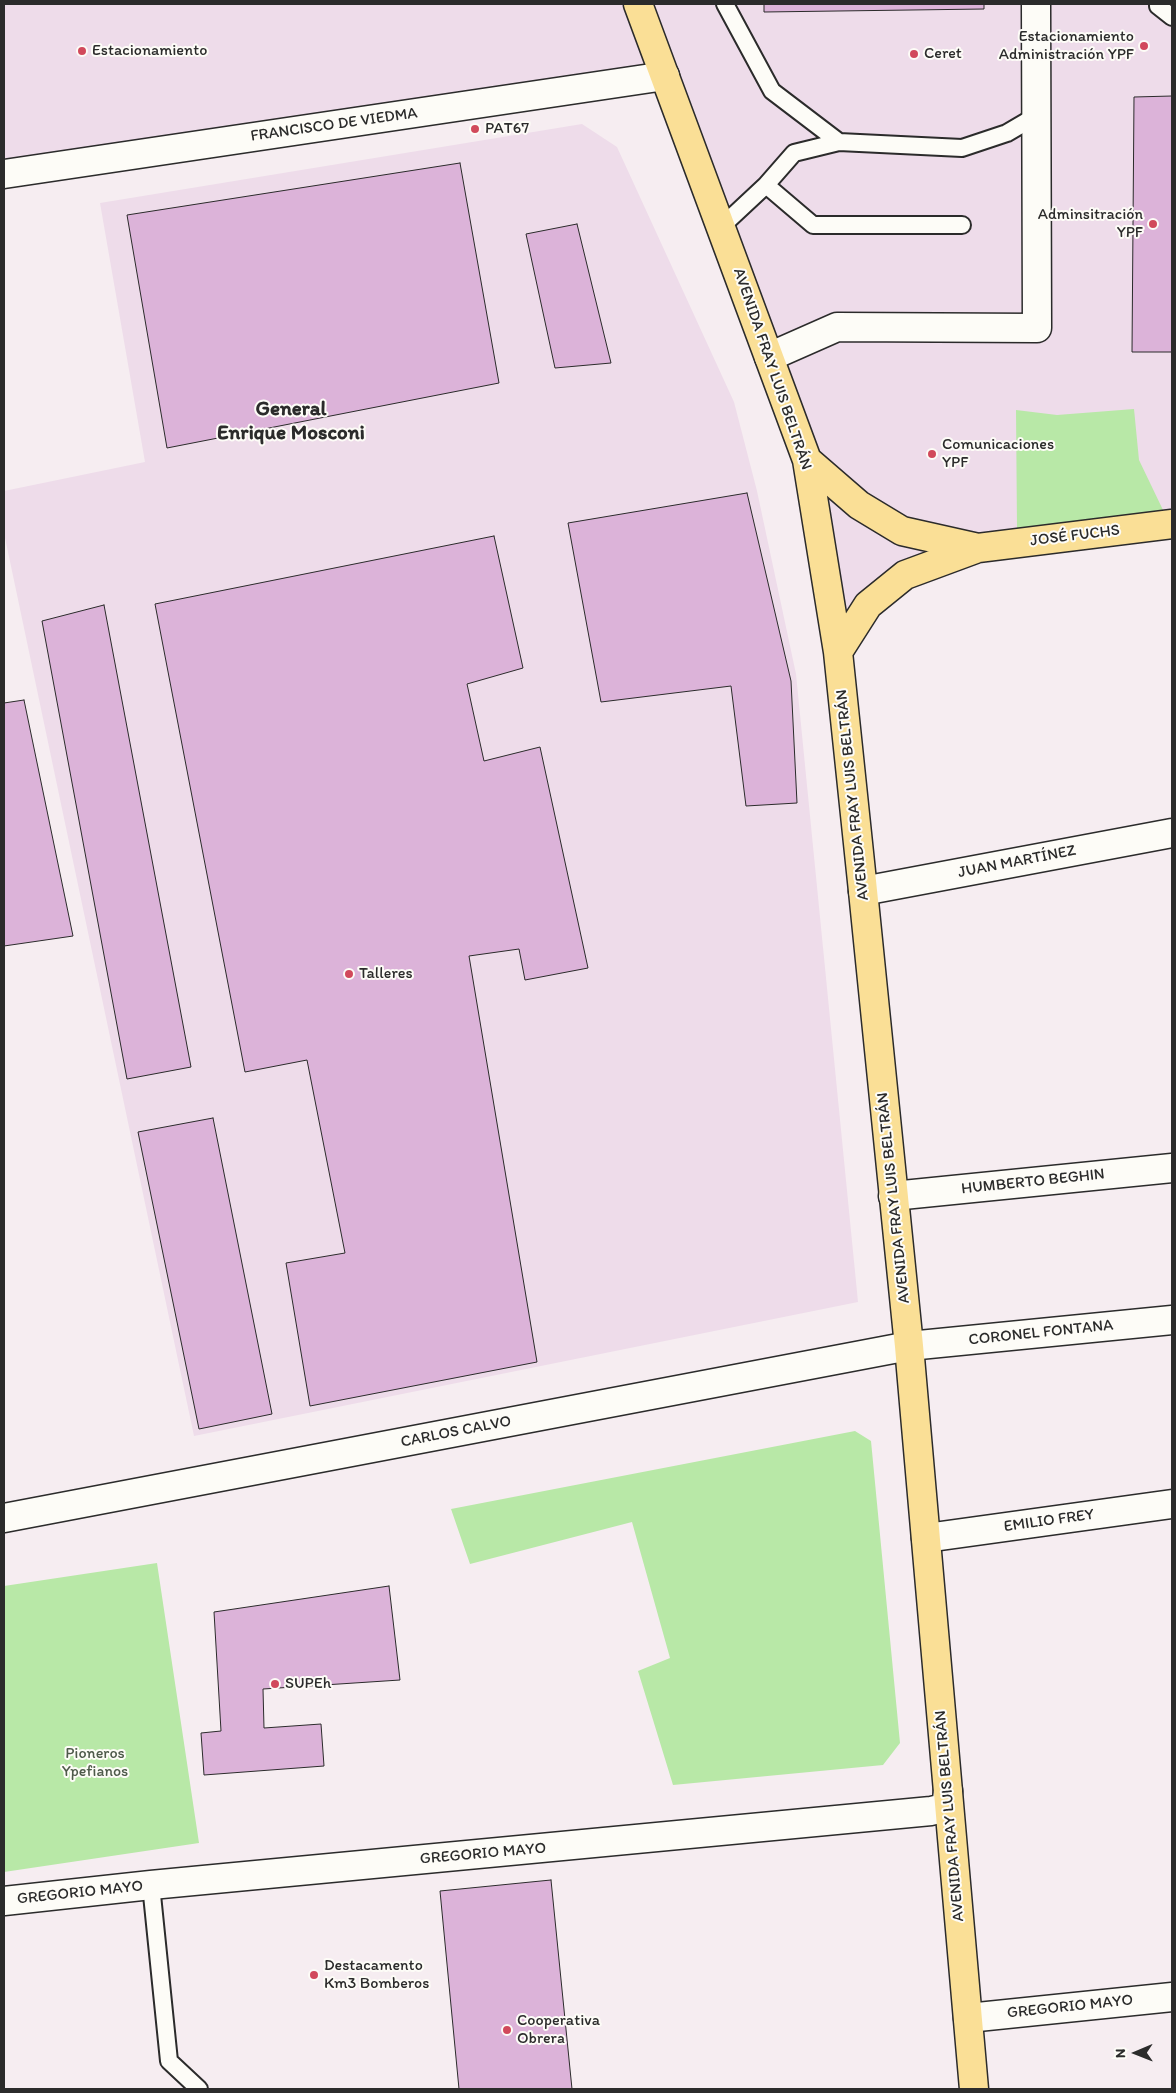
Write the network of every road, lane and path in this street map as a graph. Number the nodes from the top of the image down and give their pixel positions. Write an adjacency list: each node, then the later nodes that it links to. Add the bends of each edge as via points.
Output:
1 (638, 4): 6 (main road, AVENIDA FRAY LUIS BELTRÁN)
2 (725, 4): 8 (lane, via 772,91)
3 (1036, 4): 7 (street)
4 (1158, 4): 5 (lane)
5 (1172, 18)
6 (665, 76): 9 (street, FRANCISCO DE VIEDMA); 12 (main road, AVENIDA FRAY LUIS BELTRÁN)
7 (1036, 116): 8 (lane, via 1007,133 962,148); 13 (street, via 1037,328 837,327)
8 (839, 142): 10 (lane, via 794,153)
9 (4, 174)
10 (766, 185): 11 (lane, via 813,225); 12 (lane)
11 (962, 225)
12 (721, 227): 13 (main road, AVENIDA FRAY LUIS BELTRÁN)
13 (769, 357): 14 (main road, AVENIDA FRAY LUIS BELTRÁN)
14 (807, 460): 16 (main road, JOSÉ FUCHS, via 859,506 902,531); 17 (main road, AVENIDA FRAY LUIS BELTRÁN)
15 (1172, 524): 16 (main road, JOSÉ FUCHS)
16 (978, 548): 17 (main road, JOSÉ FUCHS, via 905,575 868,605)
17 (838, 652): 19 (main road, AVENIDA FRAY LUIS BELTRÁN)
18 (1172, 834): 19 (street, JUAN MARTÍNEZ)
19 (863, 891): 21 (main road, AVENIDA FRAY LUIS BELTRÁN)
20 (1172, 1168): 21 (street, HUMBERTO BEGHIN)
21 (893, 1196): 23 (main road, AVENIDA FRAY LUIS BELTRÁN)
22 (1172, 1320): 23 (street, CORONEL FONTANA)
23 (909, 1346): 25 (street, CARLOS CALVO); 26 (main road, AVENIDA FRAY LUIS BELTRÁN)
24 (1172, 1504): 26 (street, EMILIO FREY)
25 (4, 1518)
26 (926, 1538): 27 (main road, AVENIDA FRAY LUIS BELTRÁN, via 933,1615)
27 (940, 1801): 28 (street, GREGORIO MAYO); 31 (main road, AVENIDA FRAY LUIS BELTRÁN)
28 (151, 1885): 29 (street, GREGORIO MAYO); 32 (lane, via 169,2062)
29 (4, 1902)
30 (1172, 1996): 31 (street, GREGORIO MAYO)
31 (968, 2018): 33 (main road, AVENIDA FRAY LUIS BELTRÁN)
32 (199, 2089)
33 (974, 2089)

